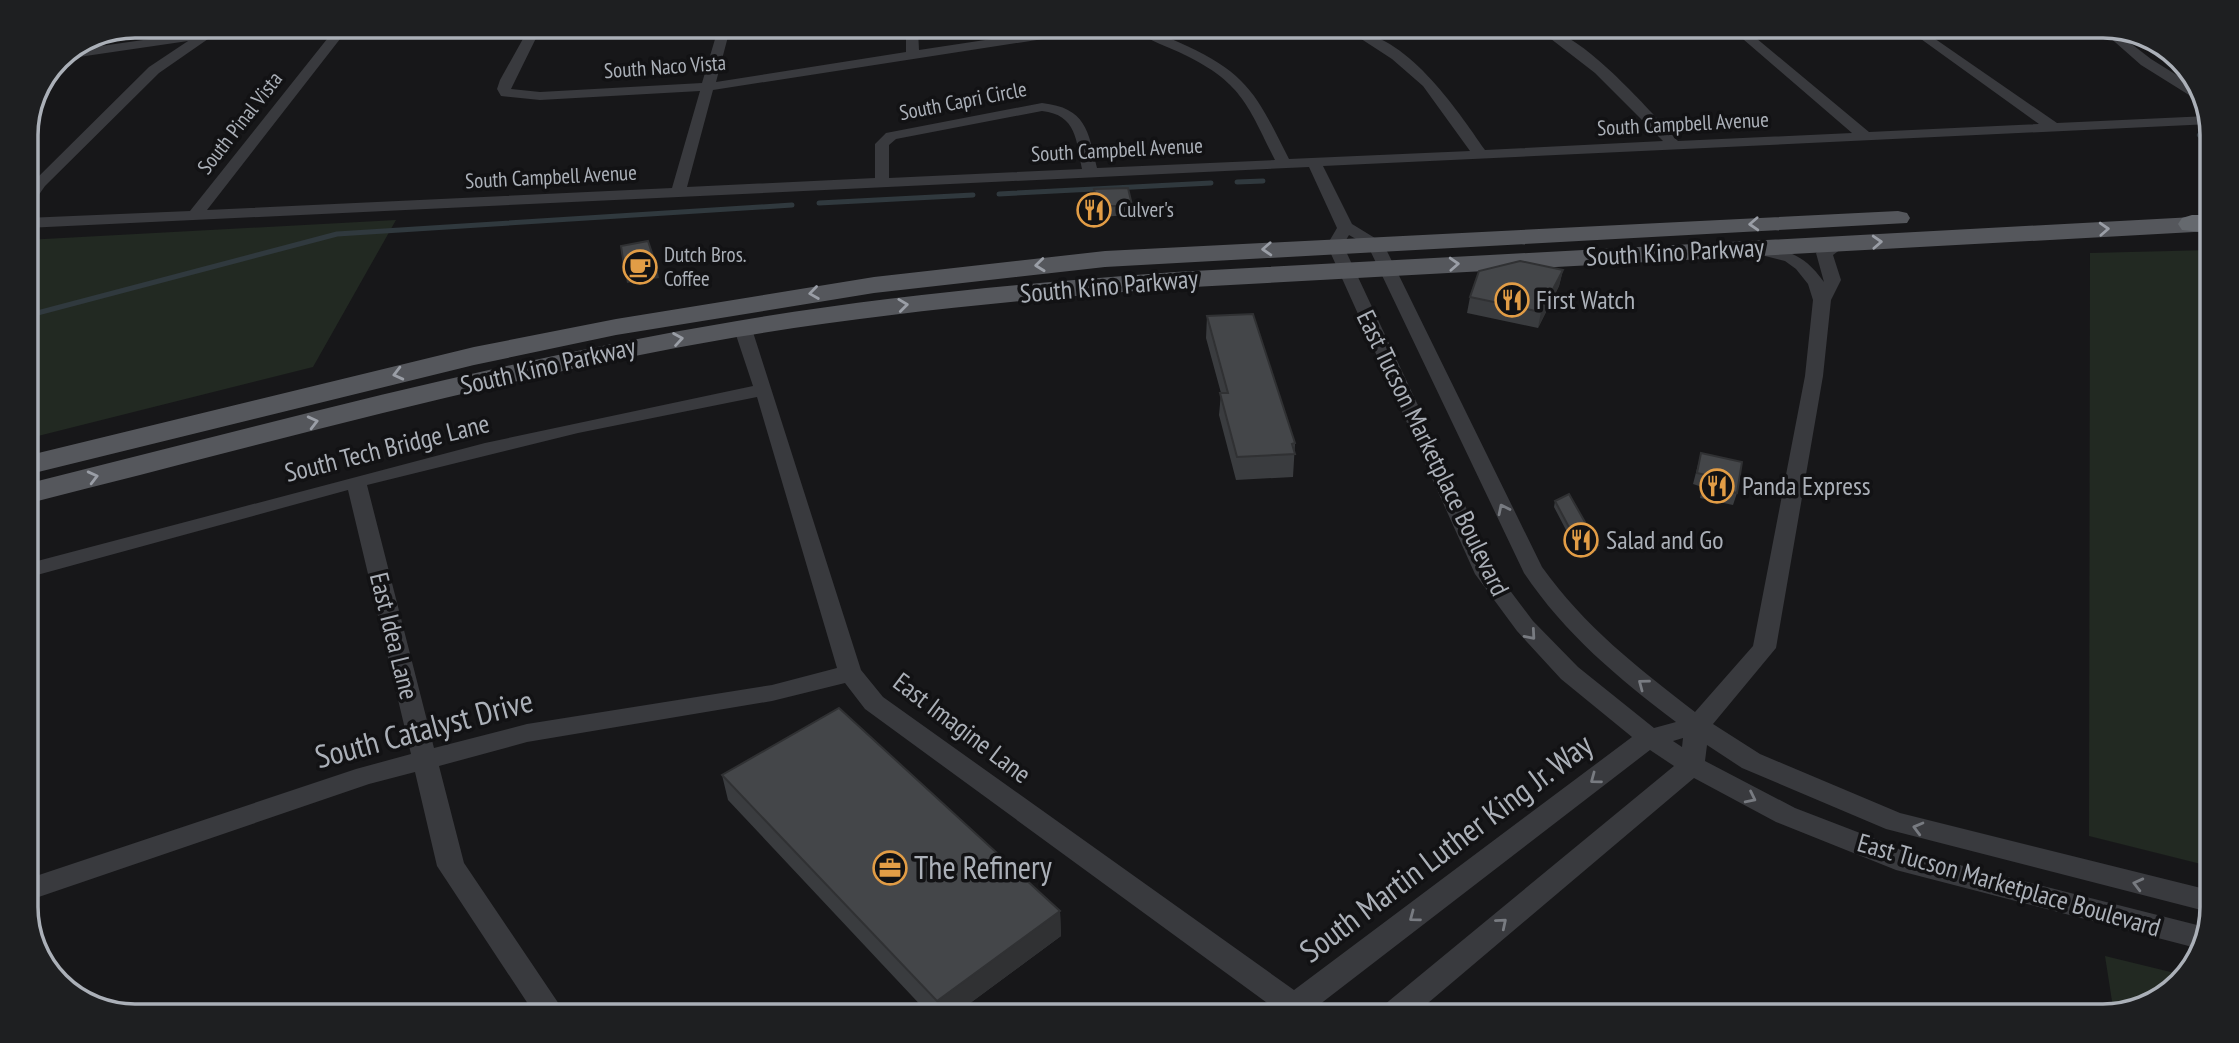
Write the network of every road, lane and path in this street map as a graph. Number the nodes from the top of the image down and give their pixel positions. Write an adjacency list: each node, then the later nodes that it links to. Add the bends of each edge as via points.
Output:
1 (165, 38): 14 (street)
2 (197, 38): 27 (street, via 154,70)
3 (337, 38): 30 (street, South Pinal Vista)
4 (530, 38): 16 (street, South Naco Vista, via 500,95)
5 (722, 38): 16 (street)
6 (912, 38): 15 (street)
7 (1025, 38): 15 (street, South Naco Vista)
8 (1158, 38): 24 (street, via 1218,69 1241,88 1251,98)
9 (1366, 38): 22 (street, via 1423,76)
10 (1558, 38): 21 (street, via 1612,79)
11 (1748, 38): 20 (street)
12 (1926, 38): 19 (street)
13 (2120, 40): 17 (street)
14 (87, 51)
15 (913, 56): 16 (street, South Naco Vista)
16 (708, 87): 28 (street)
17 (2189, 89)
18 (2199, 120): 19 (street, South Campbell Avenue)
19 (2053, 127): 20 (street, South Campbell Avenue)
20 (1865, 136): 21 (street, South Campbell Avenue)
21 (1674, 145): 22 (street, South Campbell Avenue)
22 (1480, 155): 23 (street, South Campbell Avenue)
23 (1314, 162): 24 (street, South Campbell Avenue); 37 (street, East Tucson Marketplace Boulevard)
24 (1284, 164): 25 (street, South Campbell Avenue)
25 (1090, 172): 26 (street, South Campbell Avenue); 26 (street, South Capri Circle, via 1075,119 1065,106 898,133 882,145)
26 (882, 181): 28 (street, South Campbell Avenue)
27 (39, 184)
28 (678, 192): 30 (street, South Campbell Avenue)
29 (2011, 212): 31 (main road, South Kino Parkway); 34 (main road); 35 (main road, South Kino Parkway, one-way to 35)
30 (195, 215): 33 (street, South Campbell Avenue)
31 (2200, 219)
32 (2200, 220): 34 (main road, South Kino Parkway, one-way to 32)
33 (39, 222)
34 (2035, 233): 36 (main road, South Kino Parkway, one-way to 34)
35 (1375, 243): 37 (main road, South Kino Parkway); 39 (street, East Tucson Marketplace Boulevard)
36 (1841, 243): 38 (main road, South Kino Parkway); 40 (street, via 1824,253 1833,280)
37 (1342, 247): 39 (main road, South Kino Parkway); 41 (main road, South Kino Parkway, one-way to 41, via 1105,259 986,271 793,296); 42 (main road, South Kino Parkway, one-way to 37); 51 (street, East Tucson Marketplace Boulevard, one-way to 51, via 1492,583 1539,644)
38 (1749, 248): 39 (main road, South Kino Parkway, one-way to 38); 40 (street, via 1791,257 1816,283)
39 (1386, 267): 50 (street, East Tucson Marketplace Boulevard, one-way to 39, via 1581,630 1532,568)
40 (1822, 300): 50 (street, via 1814,376 1764,648)
41 (607, 328): 44 (main road, via 603,342 442,378); 45 (main road, South Kino Parkway, one-way to 45, via 474,355)
42 (743, 329): 43 (street, East Imagine Lane); 44 (main road, South Kino Parkway, one-way to 42, via 585,356)
43 (764, 390): 46 (street, South Tech Bridge Lane); 49 (street, East Imagine Lane)
44 (402, 400): 47 (main road, South Kino Parkway, one-way to 44)
45 (39, 463)
46 (356, 481): 48 (street, South Tech Bridge Lane); 52 (street, East Idea Lane)
47 (39, 491)
48 (39, 567)
49 (850, 673): 52 (street, South Catalyst Drive, via 772,694 527,733); 58 (street, East Imagine Lane, via 874,703)
50 (1697, 726): 51 (street); 53 (street); 55 (street, East Tucson Marketplace Boulevard, one-way to 50, via 1895,822 1751,761)
51 (1649, 738): 53 (street, East Tucson Marketplace Boulevard); 59 (street, South Martin Luther King Jr. Way, one-way to 59)
52 (425, 761): 54 (street, South Catalyst Drive, via 365,776); 57 (street, East Idea Lane, via 451,866)
53 (1692, 765): 56 (street, East Tucson Marketplace Boulevard, one-way to 56, via 1802,824 1908,863); 60 (street, one-way to 53)
54 (39, 886)
55 (2200, 900)
56 (2196, 937)
57 (544, 1004)
58 (1285, 1004)
59 (1304, 1004)
60 (1406, 1004)

